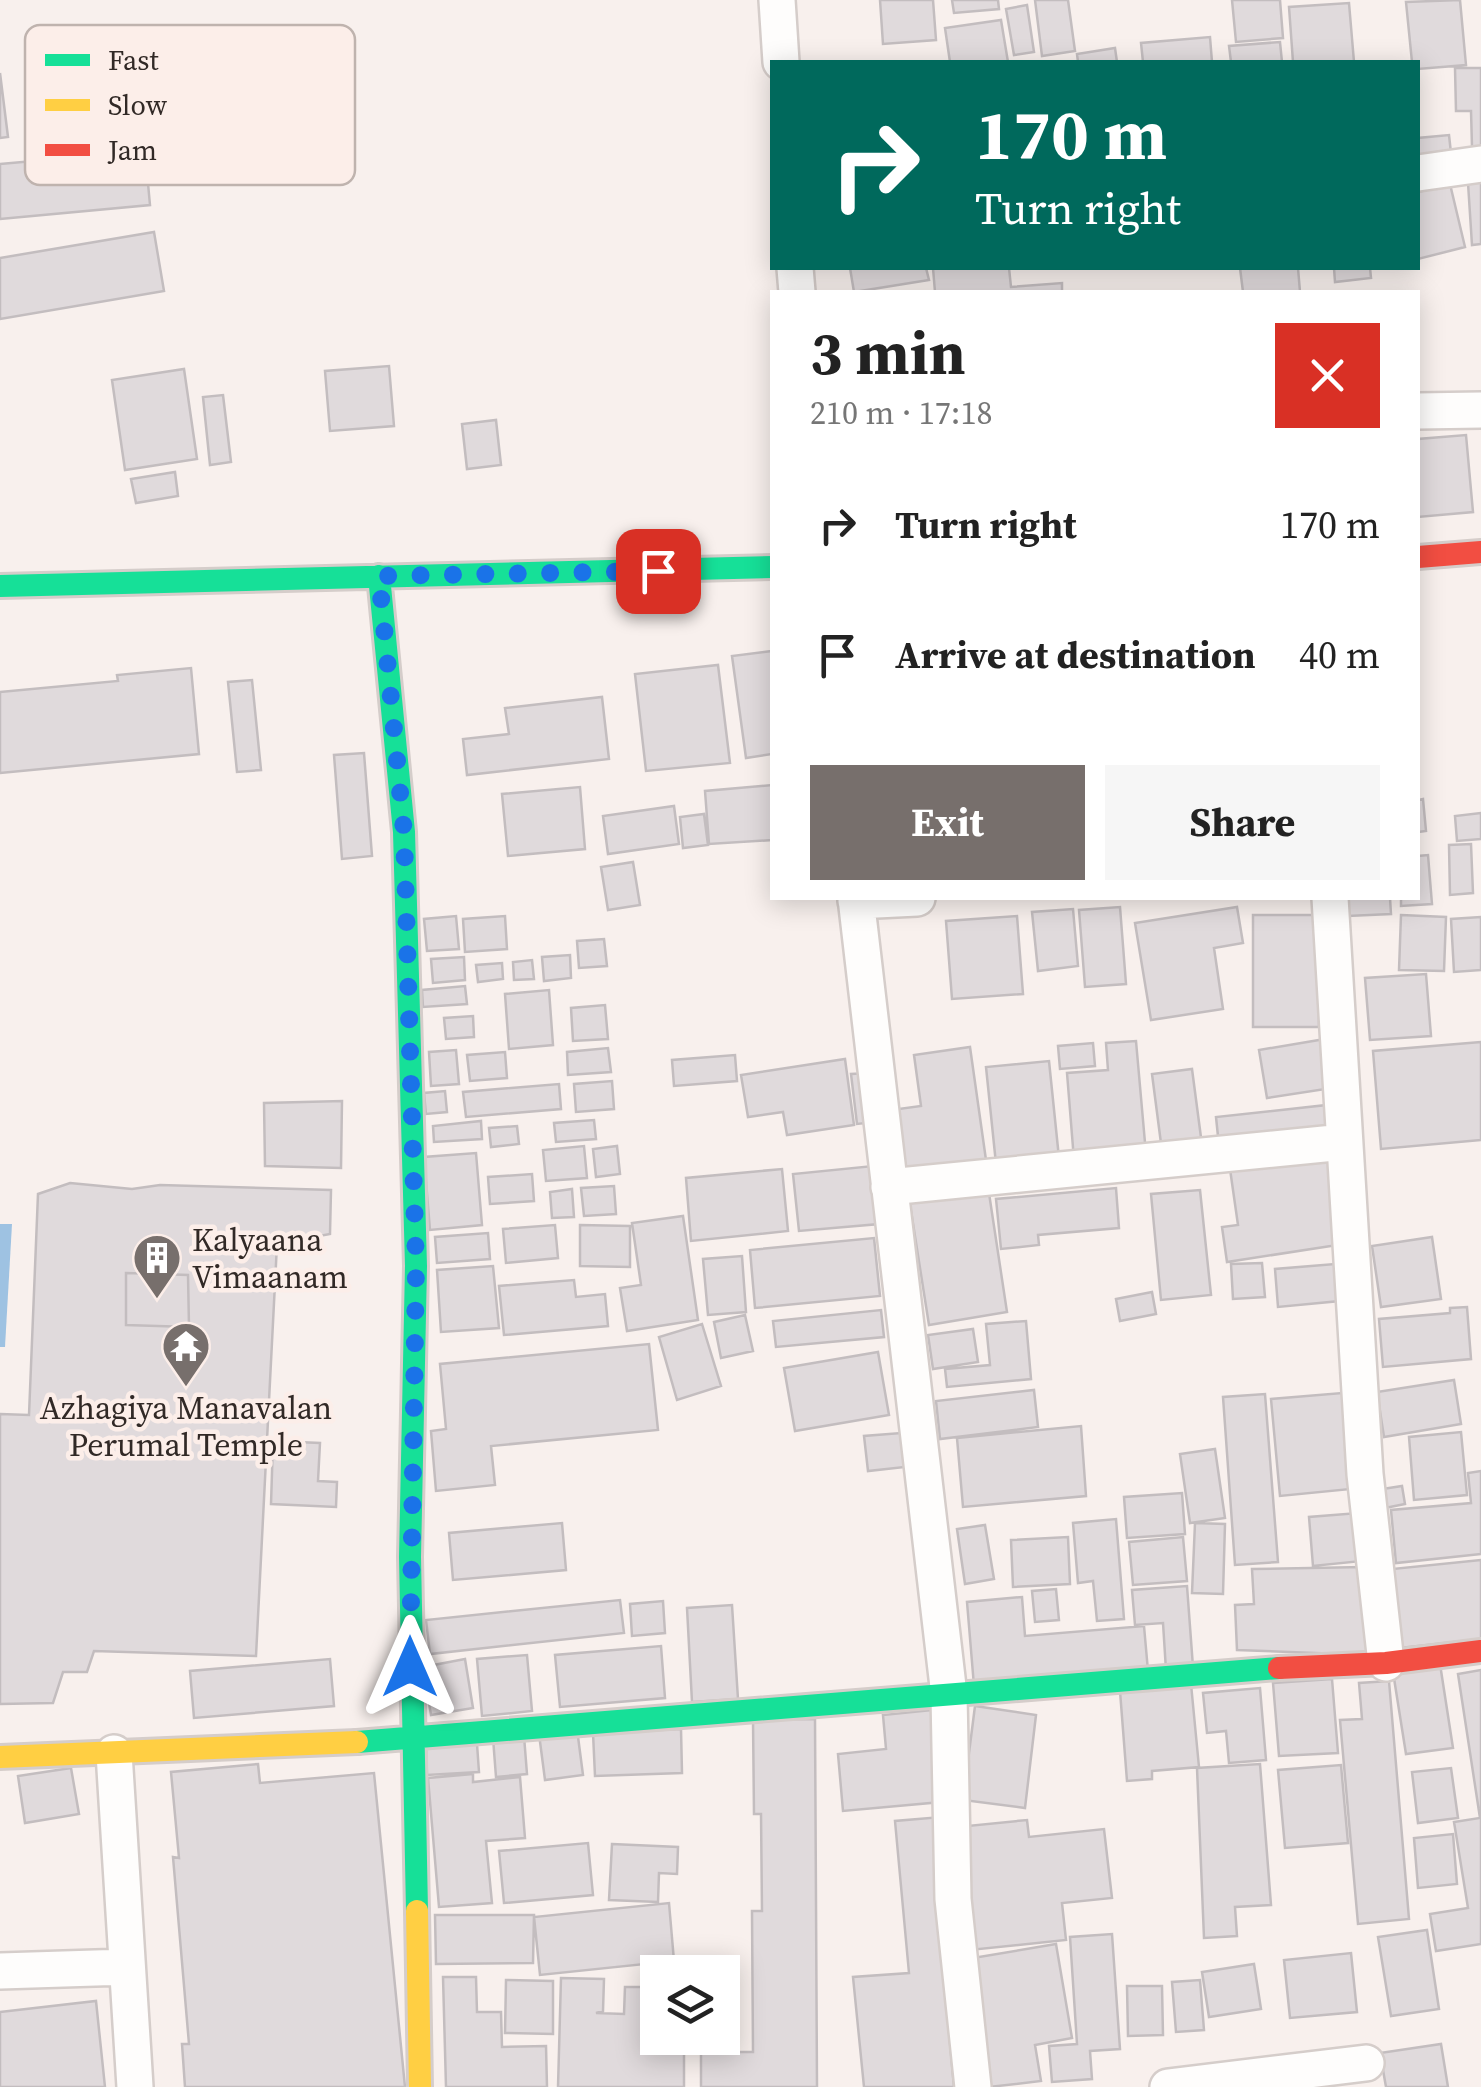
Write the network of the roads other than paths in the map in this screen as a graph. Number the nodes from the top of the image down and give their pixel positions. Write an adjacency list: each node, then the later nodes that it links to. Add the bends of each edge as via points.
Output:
1 (778, 0): 2 (street)
2 (780, 60)
3 (1481, 164): 4 (street)
4 (1420, 173)
5 (1420, 410): 6 (street)
6 (1481, 410)
7 (1481, 552): 8 (street)
8 (1420, 557)
9 (770, 568): 10 (street)
10 (379, 576): 11 (street); 19 (street, via 404,832 416,1266)
11 (0, 586)
12 (856, 900): 15 (street)
13 (1330, 900): 14 (street)
14 (1344, 1142): 15 (street); 17 (street, via 1365,1474)
15 (889, 1188): 18 (street)
16 (1481, 1652): 17 (street)
17 (1386, 1663): 18 (street)
18 (949, 1695): 19 (street); 27 (street, via 953,1899)
19 (411, 1740): 20 (street); 26 (street)
20 (114, 1753): 21 (street); 22 (street)
21 (0, 1758)
22 (126, 1967): 23 (street); 25 (street)
23 (0, 1971)
24 (1366, 2063): 28 (street)
25 (135, 2087)
26 (420, 2087)
27 (973, 2087)
28 (1168, 2087)

